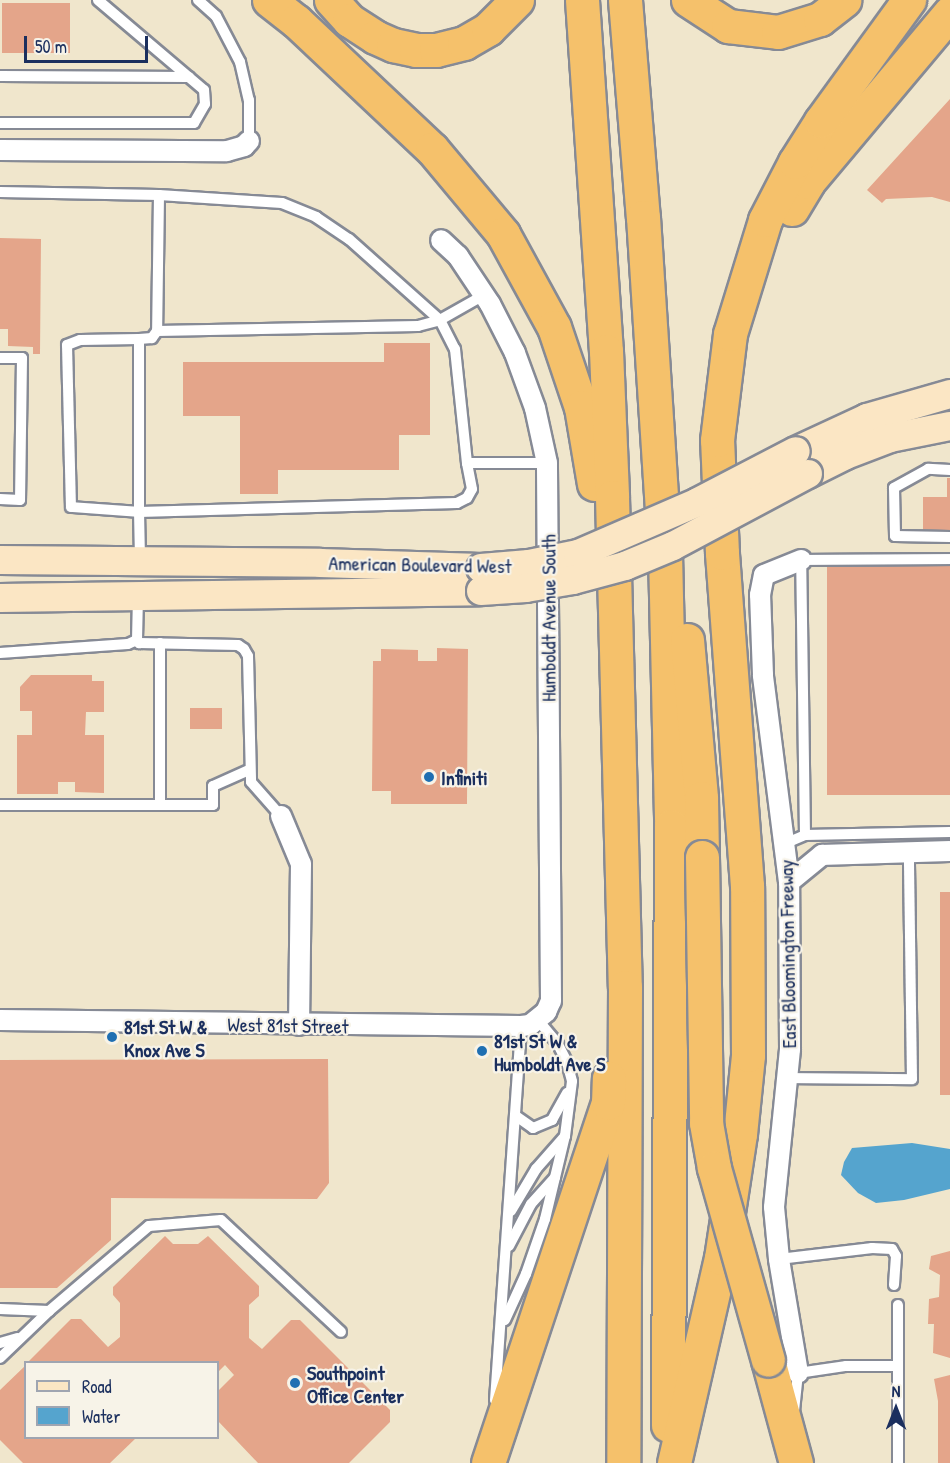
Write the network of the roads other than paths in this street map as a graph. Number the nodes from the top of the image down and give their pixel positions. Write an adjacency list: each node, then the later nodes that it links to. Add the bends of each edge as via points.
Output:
1 (98, 0): 13 (lane)
2 (198, 0): 15 (lane, via 216,16 240,62 249,100)
3 (269, 0): 36 (highway, via 432,149 502,234 554,327 581,407 597,500)
4 (332, 0): 5 (highway, via 349,20 375,37 393,45 436,50 464,43 488,29)
5 (517, 0)
6 (582, 0): 36 (highway, via 606,351)
7 (625, 0): 27 (highway)
8 (688, 0): 9 (highway, via 728,26 778,32 820,19)
9 (844, 0)
10 (909, 0): 23 (highway, via 795,162 765,220)
11 (950, 13): 23 (highway, via 808,182 764,256)
12 (0, 76): 13 (lane)
13 (189, 77): 14 (lane, via 204,90 205,104 194,123)
14 (0, 123)
15 (249, 141): 16 (street, via 227,151)
16 (0, 150)
17 (0, 192): 18 (lane)
18 (159, 195): 21 (lane, via 282,202 316,217 349,239); 22 (lane)
19 (441, 240): 20 (street, Humboldt Avenue South, via 458,256)
20 (484, 296): 21 (lane); 30 (street, Humboldt Avenue South, via 515,353 535,408)
21 (440, 320): 22 (lane, via 418,326); 29 (lane, via 455,349)
22 (156, 331): 24 (lane, via 152,338)
23 (730, 334): 84 (highway, via 717,440 747,886 748,1055 721,1258)
24 (139, 339): 34 (lane); 34 (lane, via 80,340 67,345 70,505)
25 (0, 358): 33 (lane, via 22,358 20,500)
26 (950, 394): 31 (main road, American Boulevard West, via 867,418)
27 (656, 418): 80 (highway, bridge, via 677,530 701,798 706,1123 714,1168); 83 (highway, via 664,553 671,826)
28 (950, 426): 31 (main road, American Boulevard West)
29 (466, 463): 30 (lane); 34 (lane, via 472,489 467,498 457,503)
30 (547, 463): 59 (street, Humboldt Avenue South, via 551,1001 546,1012)
31 (802, 463): 41 (main road, American Boulevard West, bridge, via 698,502 578,554)
32 (950, 470): 35 (lane, via 928,469 894,488 895,536)
33 (0, 500)
34 (139, 512): 40 (lane)
35 (950, 537)
36 (614, 552): 51 (highway)
37 (950, 559): 39 (lane)
38 (0, 560): 40 (main road, American Boulevard West)
39 (801, 560): 53 (lane); 54 (street, East Bloomington Freeway, via 764,575 760,595 763,675)
40 (140, 561): 41 (main road, American Boulevard West); 42 (main road)
41 (481, 579): 42 (main road, American Boulevard West)
42 (138, 596): 43 (main road, American Boulevard West); 44 (lane)
43 (0, 598)
44 (137, 639): 45 (lane, via 139,643); 46 (lane, via 128,644)
45 (160, 643): 47 (lane, via 238,645 244,649 248,656); 49 (lane)
46 (0, 653)
47 (249, 770): 49 (lane, via 213,786 213,805); 50 (lane, via 251,782)
48 (0, 805): 49 (lane)
49 (160, 805)
50 (281, 816): 60 (street, via 301,864)
51 (621, 831): 81 (highway, via 608,1103); 82 (highway, via 625,987)
52 (950, 832): 53 (lane)
53 (805, 835): 54 (lane)
54 (784, 844): 57 (street, East Bloomington Freeway)
55 (909, 851): 56 (street); 57 (street, via 822,855); 61 (lane, via 912,1079)
56 (950, 851)
57 (789, 882): 61 (street, East Bloomington Freeway)
58 (0, 1020): 60 (street, West 81st Street)
59 (530, 1023): 60 (street, West 81st Street); 62 (lane, via 558,1044); 63 (lane)
60 (299, 1025)
61 (787, 1078): 68 (street, East Bloomington Freeway, via 774,1207)
62 (572, 1082): 63 (lane, via 552,1120 533,1128); 64 (lane)
63 (516, 1116): 66 (lane)
64 (565, 1136): 65 (lane); 66 (lane, via 536,1169)
65 (557, 1174): 67 (lane, via 531,1204); 73 (lane, via 526,1274)
66 (509, 1213): 67 (lane)
67 (507, 1250): 73 (lane)
68 (779, 1259): 69 (lane, via 892,1249 896,1256); 79 (street, East Bloomington Freeway)
69 (894, 1285)
70 (898, 1305): 78 (lane)
71 (0, 1309): 72 (lane)
72 (49, 1311): 74 (lane, via 149,1226 221,1220); 75 (lane)
73 (502, 1328): 81 (lane)
74 (341, 1332)
75 (25, 1333): 76 (lane); 77 (lane)
76 (0, 1343)
77 (0, 1358)
78 (898, 1366): 79 (lane, via 846,1366); 85 (lane)
79 (798, 1373): 80 (lane)
80 (794, 1453)
81 (487, 1460)
82 (623, 1463)
83 (668, 1463)
84 (674, 1463)
85 (898, 1463)

